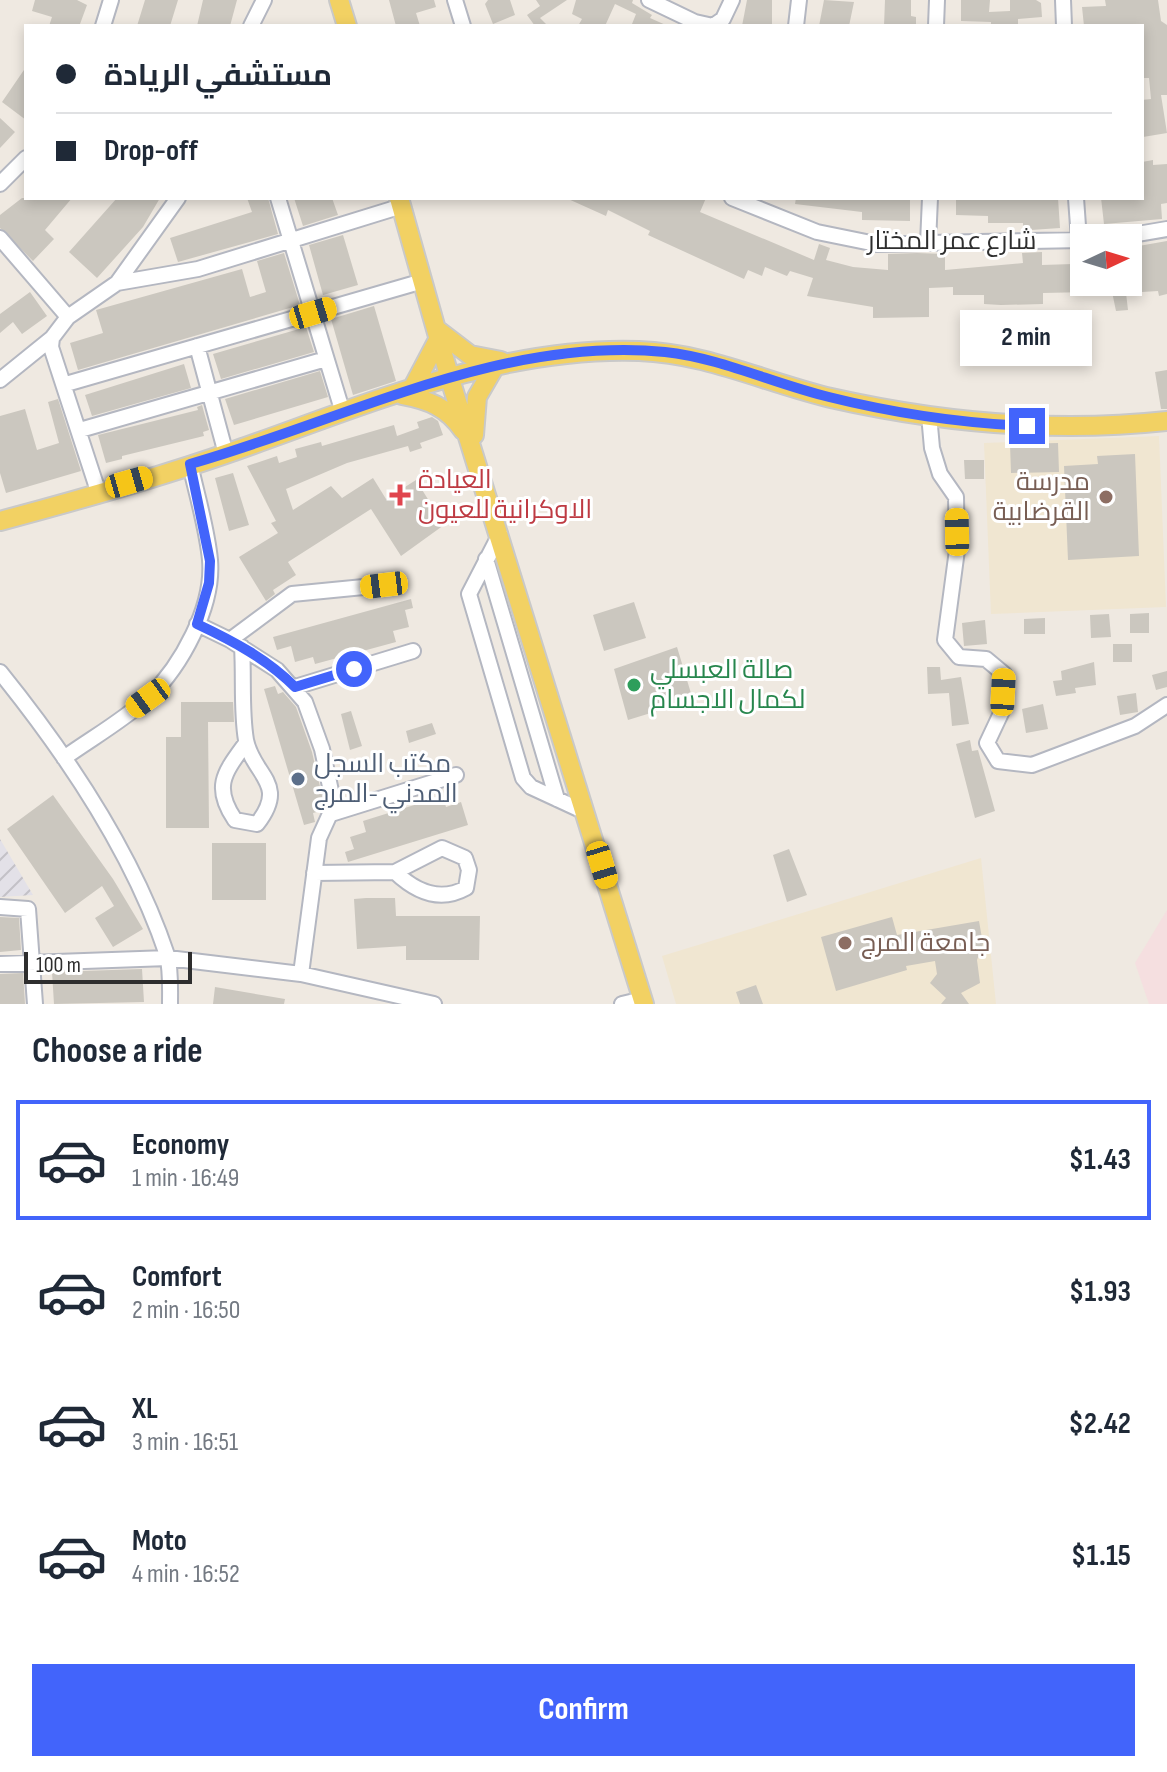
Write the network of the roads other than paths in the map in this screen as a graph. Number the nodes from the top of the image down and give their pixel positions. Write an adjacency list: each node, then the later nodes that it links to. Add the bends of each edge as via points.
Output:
1 (111, 0): 10 (street)
2 (264, 0): 11 (street)
3 (339, 0): 12 (main road)
4 (455, 0): 13 (street)
5 (649, 0): 14 (street)
6 (732, 0): 15 (street)
7 (799, 0): 16 (street)
8 (937, 0): 17 (street)
9 (1063, 0): 18 (street)
10 (104, 24)
11 (252, 24)
12 (346, 24)
13 (462, 24)
14 (704, 24)
15 (716, 24)
16 (796, 24)
17 (936, 24)
18 (1064, 24)
19 (24, 160): 20 (street)
20 (0, 184)
21 (177, 200): 37 (street)
22 (279, 200): 33 (street)
23 (736, 200): 28 (street, شارع عمر المختار)
24 (769, 200): 28 (street)
25 (930, 200): 35 (street)
26 (1076, 200): 29 (street)
27 (400, 202): 33 (street); 36 (main road)
28 (766, 214): 35 (street, شارع عمر المختار, via 851,241)
29 (1080, 224)
30 (1167, 229): 31 (street)
31 (1142, 233)
32 (0, 238): 39 (street)
33 (291, 239): 37 (street, via 198,269); 38 (street)
34 (1070, 240): 35 (street, شارع عمر المختار)
35 (928, 243)
36 (423, 281): 38 (street); 40 (main road)
37 (117, 283): 39 (street)
38 (313, 313): 42 (street); 43 (street)
39 (68, 317): 41 (street)
40 (437, 333): 44 (main road, via 470,355); 45 (main road); 48 (main road, via 435,352)
41 (52, 338): 46 (street); 47 (street)
42 (197, 346): 47 (street); 49 (street)
43 (326, 359): 49 (street); 50 (street)
44 (501, 364): 45 (main road); 51 (main road, via 602,352 668,353 831,398); 54 (main road, via 474,410)
45 (450, 379): 48 (main road); 54 (main road)
46 (0, 380)
47 (66, 384): 53 (street)
48 (405, 392): 50 (main road); 54 (main road, via 454,417)
49 (210, 393): 53 (street); 55 (street)
50 (343, 413): 55 (main road)
51 (929, 415): 52 (main road, via 1044,427); 67 (street, via 940,474 956,497 957,550 945,640 959,657 986,659 1004,674 1003,709 987,743 998,761 1032,765 1135,726)
52 (1167, 421)
53 (80, 430): 57 (street)
54 (472, 448): 59 (main road)
55 (226, 454): 56 (main road)
56 (190, 464): 57 (main road); 62 (street, via 210,561)
57 (98, 491): 58 (main road)
58 (0, 521)
59 (500, 534): 60 (street); 72 (main road)
60 (486, 559): 71 (street); 71 (street, via 469,594 523,778)
61 (384, 585): 63 (street, via 292,594)
62 (197, 624): 63 (street); 69 (street, via 148,698)
63 (236, 643): 66 (street); 68 (street)
64 (413, 651): 66 (street)
65 (0, 672): 69 (street)
66 (295, 687): 73 (street, via 329,770)
67 (1167, 705)
68 (246, 743): 68 (street, via 268,778 270,791 257,824 235,820 222,793 223,774)
69 (64, 758): 77 (street, via 130,871)
70 (456, 775): 73 (street)
71 (557, 799): 72 (street)
72 (585, 812): 81 (main road)
73 (331, 814): 75 (street, via 320,832)
74 (395, 872): 74 (street, via 431,894 452,896 466,888 469,879 465,858 442,848); 75 (street)
75 (314, 873): 80 (street)
76 (0, 907): 78 (street, via 28,909)
77 (168, 958): 78 (street); 80 (street); 83 (street)
78 (33, 962): 79 (street); 82 (street)
79 (0, 964)
80 (301, 974): 84 (street)
81 (644, 1001): 85 (street)
82 (35, 1004)
83 (170, 1004)
84 (434, 1004)
85 (622, 1004)

